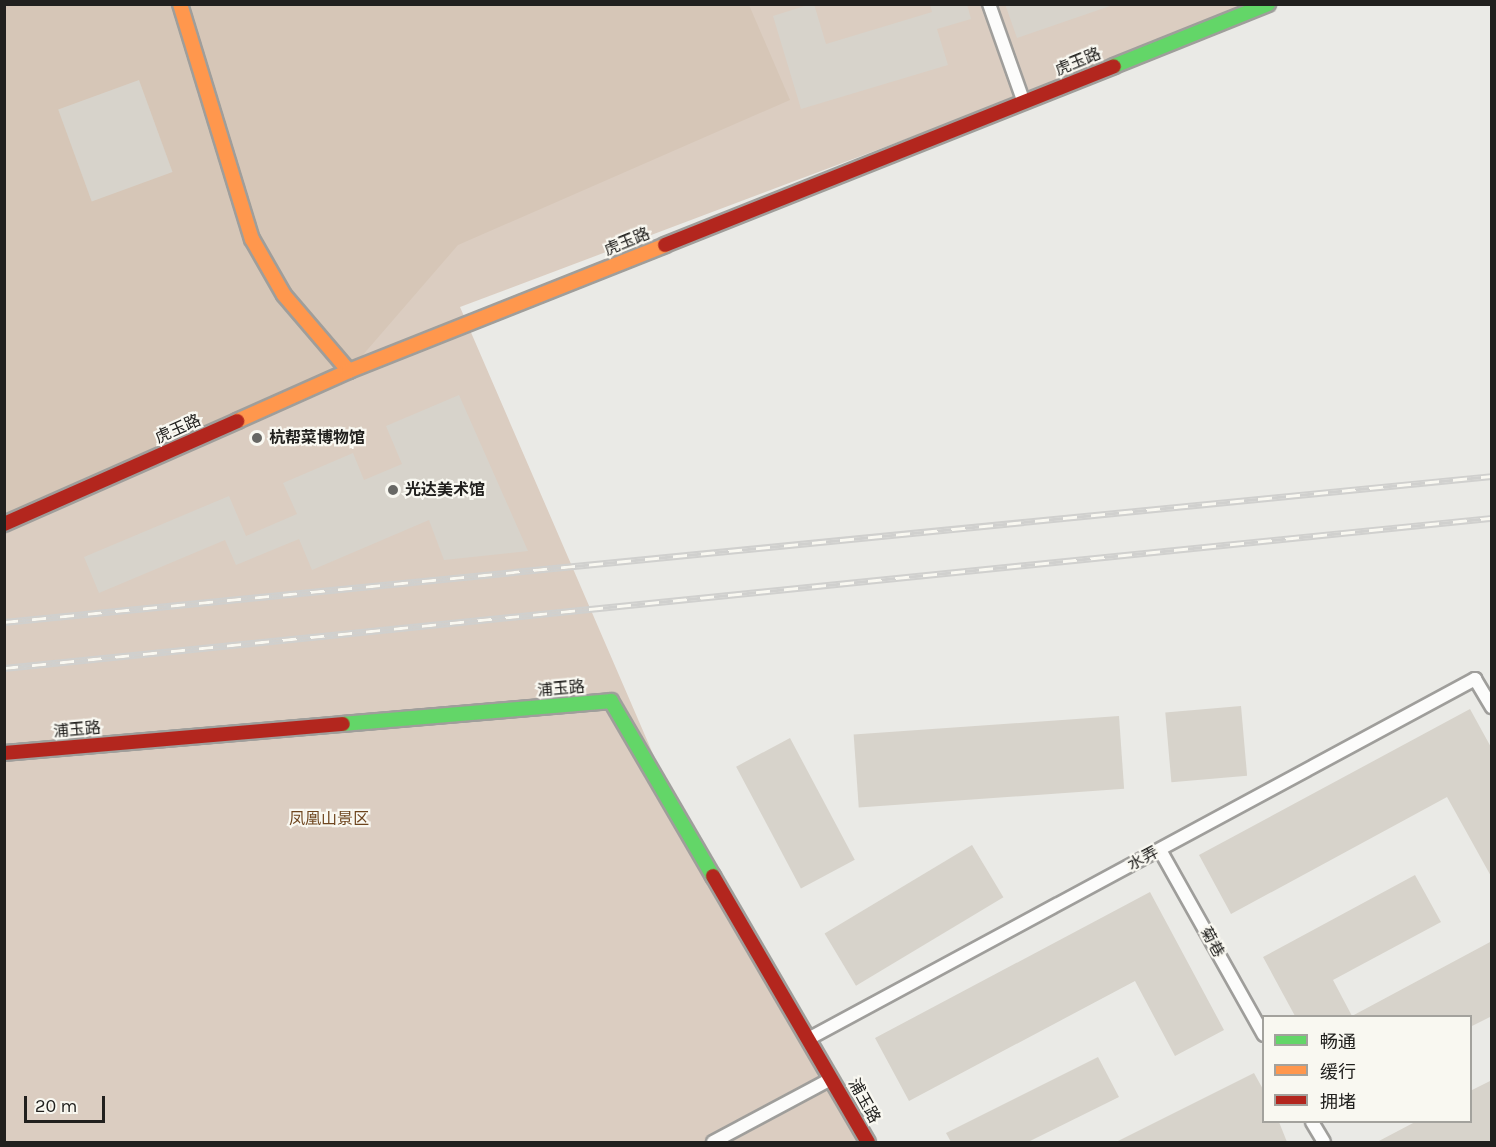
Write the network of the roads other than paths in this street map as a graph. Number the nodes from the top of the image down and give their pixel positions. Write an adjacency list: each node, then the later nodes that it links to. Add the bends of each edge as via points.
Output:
1 (180, 4): 6 (street, via 252,239 284,295)
2 (989, 4): 5 (lane)
3 (1268, 4): 4 (street, 虎玉路)
4 (1242, 10): 5 (street, 虎玉路)
5 (1024, 101): 6 (street, 虎玉路)
6 (349, 371): 7 (street, 虎玉路)
7 (4, 524)
8 (1491, 707): 10 (lane, 水弄, via 1475,679)
9 (4, 753): 12 (street, 浦玉路, via 611,701)
10 (1160, 850): 11 (lane, 菊巷); 12 (lane, 水弄)
11 (1262, 1033)
12 (810, 1038): 13 (street, 浦玉路)
13 (833, 1078): 15 (lane); 16 (street, 浦玉路)
14 (1313, 1123): 17 (lane)
15 (713, 1143)
16 (868, 1143)
17 (1324, 1143)

